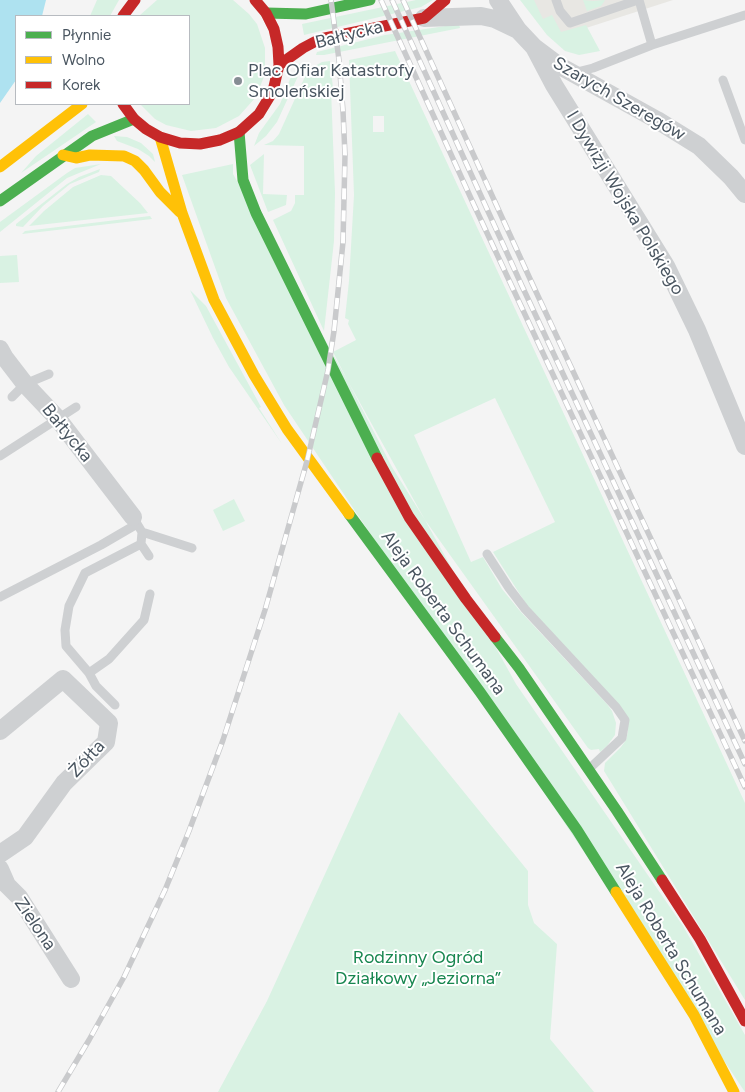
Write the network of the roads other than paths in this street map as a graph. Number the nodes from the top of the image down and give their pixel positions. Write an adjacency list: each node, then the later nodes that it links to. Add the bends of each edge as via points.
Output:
1 (135, 0): 11 (main road)
2 (255, 0): 9 (main road)
3 (370, 0): 9 (main road, Bałtycka, via 306,14)
4 (445, 0): 12 (main road, Bałtycka)
5 (498, 0): 13 (street, Szarych Szeregów)
6 (556, 0): 8 (lane, via 570,23)
7 (638, 0): 8 (lane); 14 (lane)
8 (614, 4)
9 (266, 13): 16 (main road, via 274,29)
10 (745, 14): 14 (lane)
11 (124, 15)
12 (424, 18): 13 (street, Bałtycka, via 481,16 495,18); 16 (main road, Bałtycka, via 320,40)
13 (518, 30): 15 (street, Szarych Szeregów)
14 (652, 46): 17 (lane)
15 (534, 47): 17 (street, Szarych Szeregów); 36 (street, I Dywizji Wojska Polskiego, via 666,266 698,330)
16 (279, 65): 22 (main road, via 273,91 259,114)
17 (573, 73): 27 (street, Szarych Szeregów, via 699,146)
18 (722, 80): 24 (lane)
19 (81, 105): 26 (main road)
20 (124, 105): 21 (main road)
21 (134, 119): 23 (main road); 25 (main road, via 92,136)
22 (239, 132): 23 (main road, via 200,144); 48 (main road, Aleja Roberta Schumana, via 243,180 256,213 364,436 409,517 519,668)
23 (160, 137): 29 (main road, Aleja Roberta Schumana)
24 (745, 140)
25 (63, 155): 28 (main road); 29 (main road, via 76,158 124,156 135,161)
26 (0, 166)
27 (745, 194)
28 (0, 201)
29 (182, 213): 53 (main road, Aleja Roberta Schumana, via 214,300 269,402 577,830 694,1015)
30 (0, 349): 32 (street, Bałtycka)
31 (49, 374): 32 (lane)
32 (25, 384): 33 (lane); 35 (street, Bałtycka)
33 (12, 397)
34 (76, 407): 35 (lane)
35 (58, 420): 37 (lane); 38 (street, Bałtycka)
36 (745, 446)
37 (0, 456)
38 (137, 524): 39 (lane); 40 (lane); 44 (lane)
39 (141, 544): 42 (lane); 45 (lane, via 85,573 69,606 66,646)
40 (192, 548)
41 (487, 554): 48 (lane, via 525,609 625,720 622,738)
42 (149, 556)
43 (150, 594): 45 (lane, via 144,620 109,659)
44 (0, 597)
45 (89, 674): 46 (lane)
46 (115, 705)
47 (0, 731): 49 (street, Żółta, via 63,679 109,723 106,742 64,783 25,837)
48 (588, 770): 52 (main road, Aleja Roberta Schumana, via 700,939)
49 (0, 854)
50 (2, 881): 51 (street, Zielona, via 19,897)
51 (71, 979)
52 (745, 1021)
53 (734, 1092)

